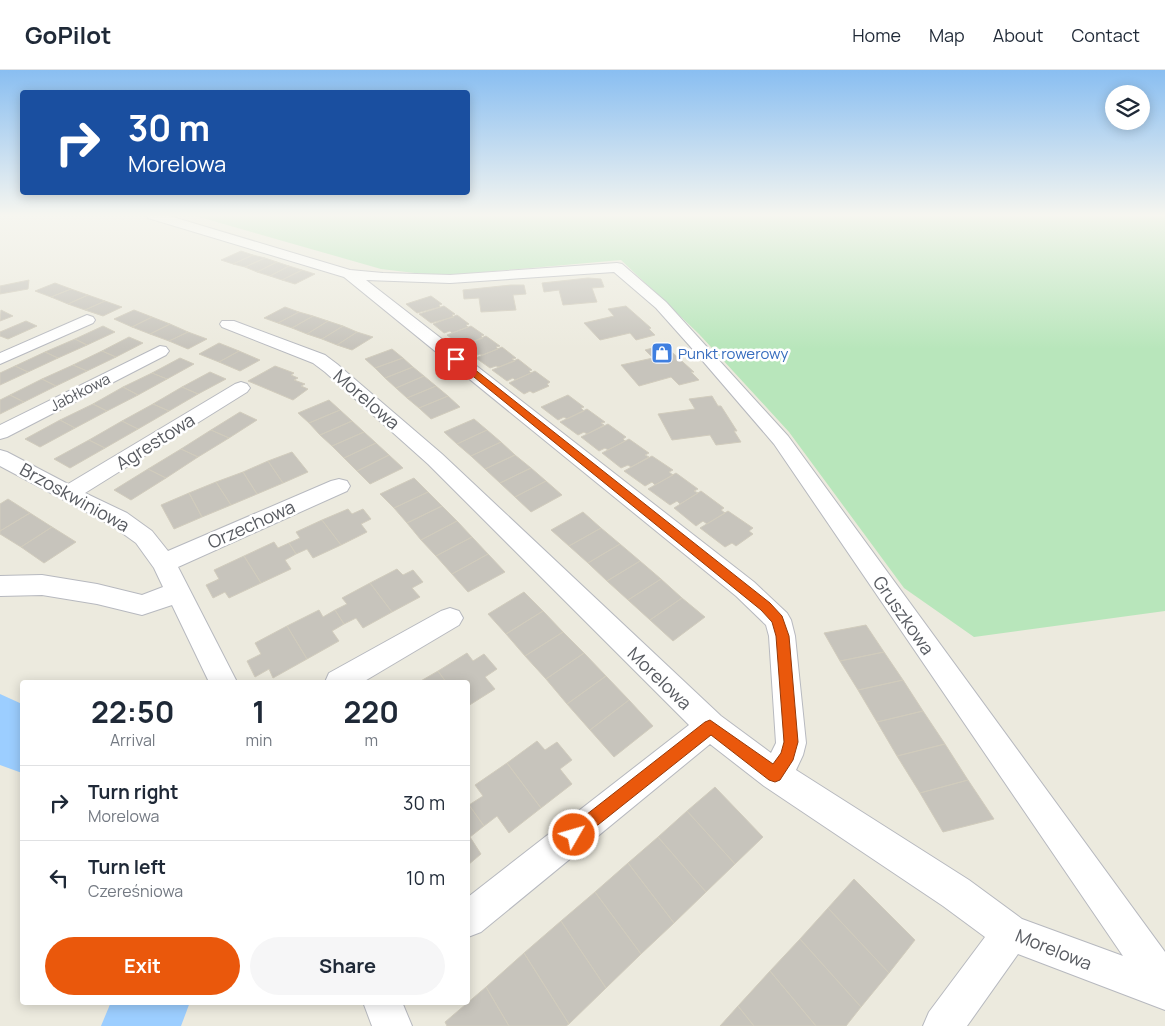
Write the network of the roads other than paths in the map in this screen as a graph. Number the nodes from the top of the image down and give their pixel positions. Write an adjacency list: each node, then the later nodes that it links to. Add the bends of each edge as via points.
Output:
1 (301, 260): 2 (street)
2 (349, 274): 19 (street, via 745,590 778,620 791,742 788,755); 22 (street, Gruszkowa, via 452,280 617,267 695,341 782,440)
3 (87, 320): 6 (street)
4 (228, 324): 18 (street, Morelowa, via 319,359 330,368 435,459)
5 (160, 351): 8 (street, Jabłkowa)
6 (0, 359)
7 (241, 388): 11 (street, Agrestowa)
8 (0, 433)
9 (0, 457): 11 (street, Brzoskwiniowa)
10 (339, 486): 12 (street, Orzechowa)
11 (68, 494): 12 (street, Brzoskwiniowa, via 119,519 144,537)
12 (164, 563): 14 (street, Brzoskwiniowa)
13 (0, 586): 14 (street, via 42,585 142,605)
14 (178, 592): 16 (street, Brzoskwiniowa)
15 (450, 618): 17 (street)
16 (222, 680)
17 (342, 680)
18 (710, 726): 19 (street, Morelowa); 20 (street)
19 (775, 775): 21 (street, Morelowa, via 956,893)
20 (470, 917)
21 (1011, 933): 22 (street, Morelowa); 25 (street)
22 (1154, 985)
23 (383, 1005): 24 (street)
24 (392, 1026)
25 (943, 1026)

